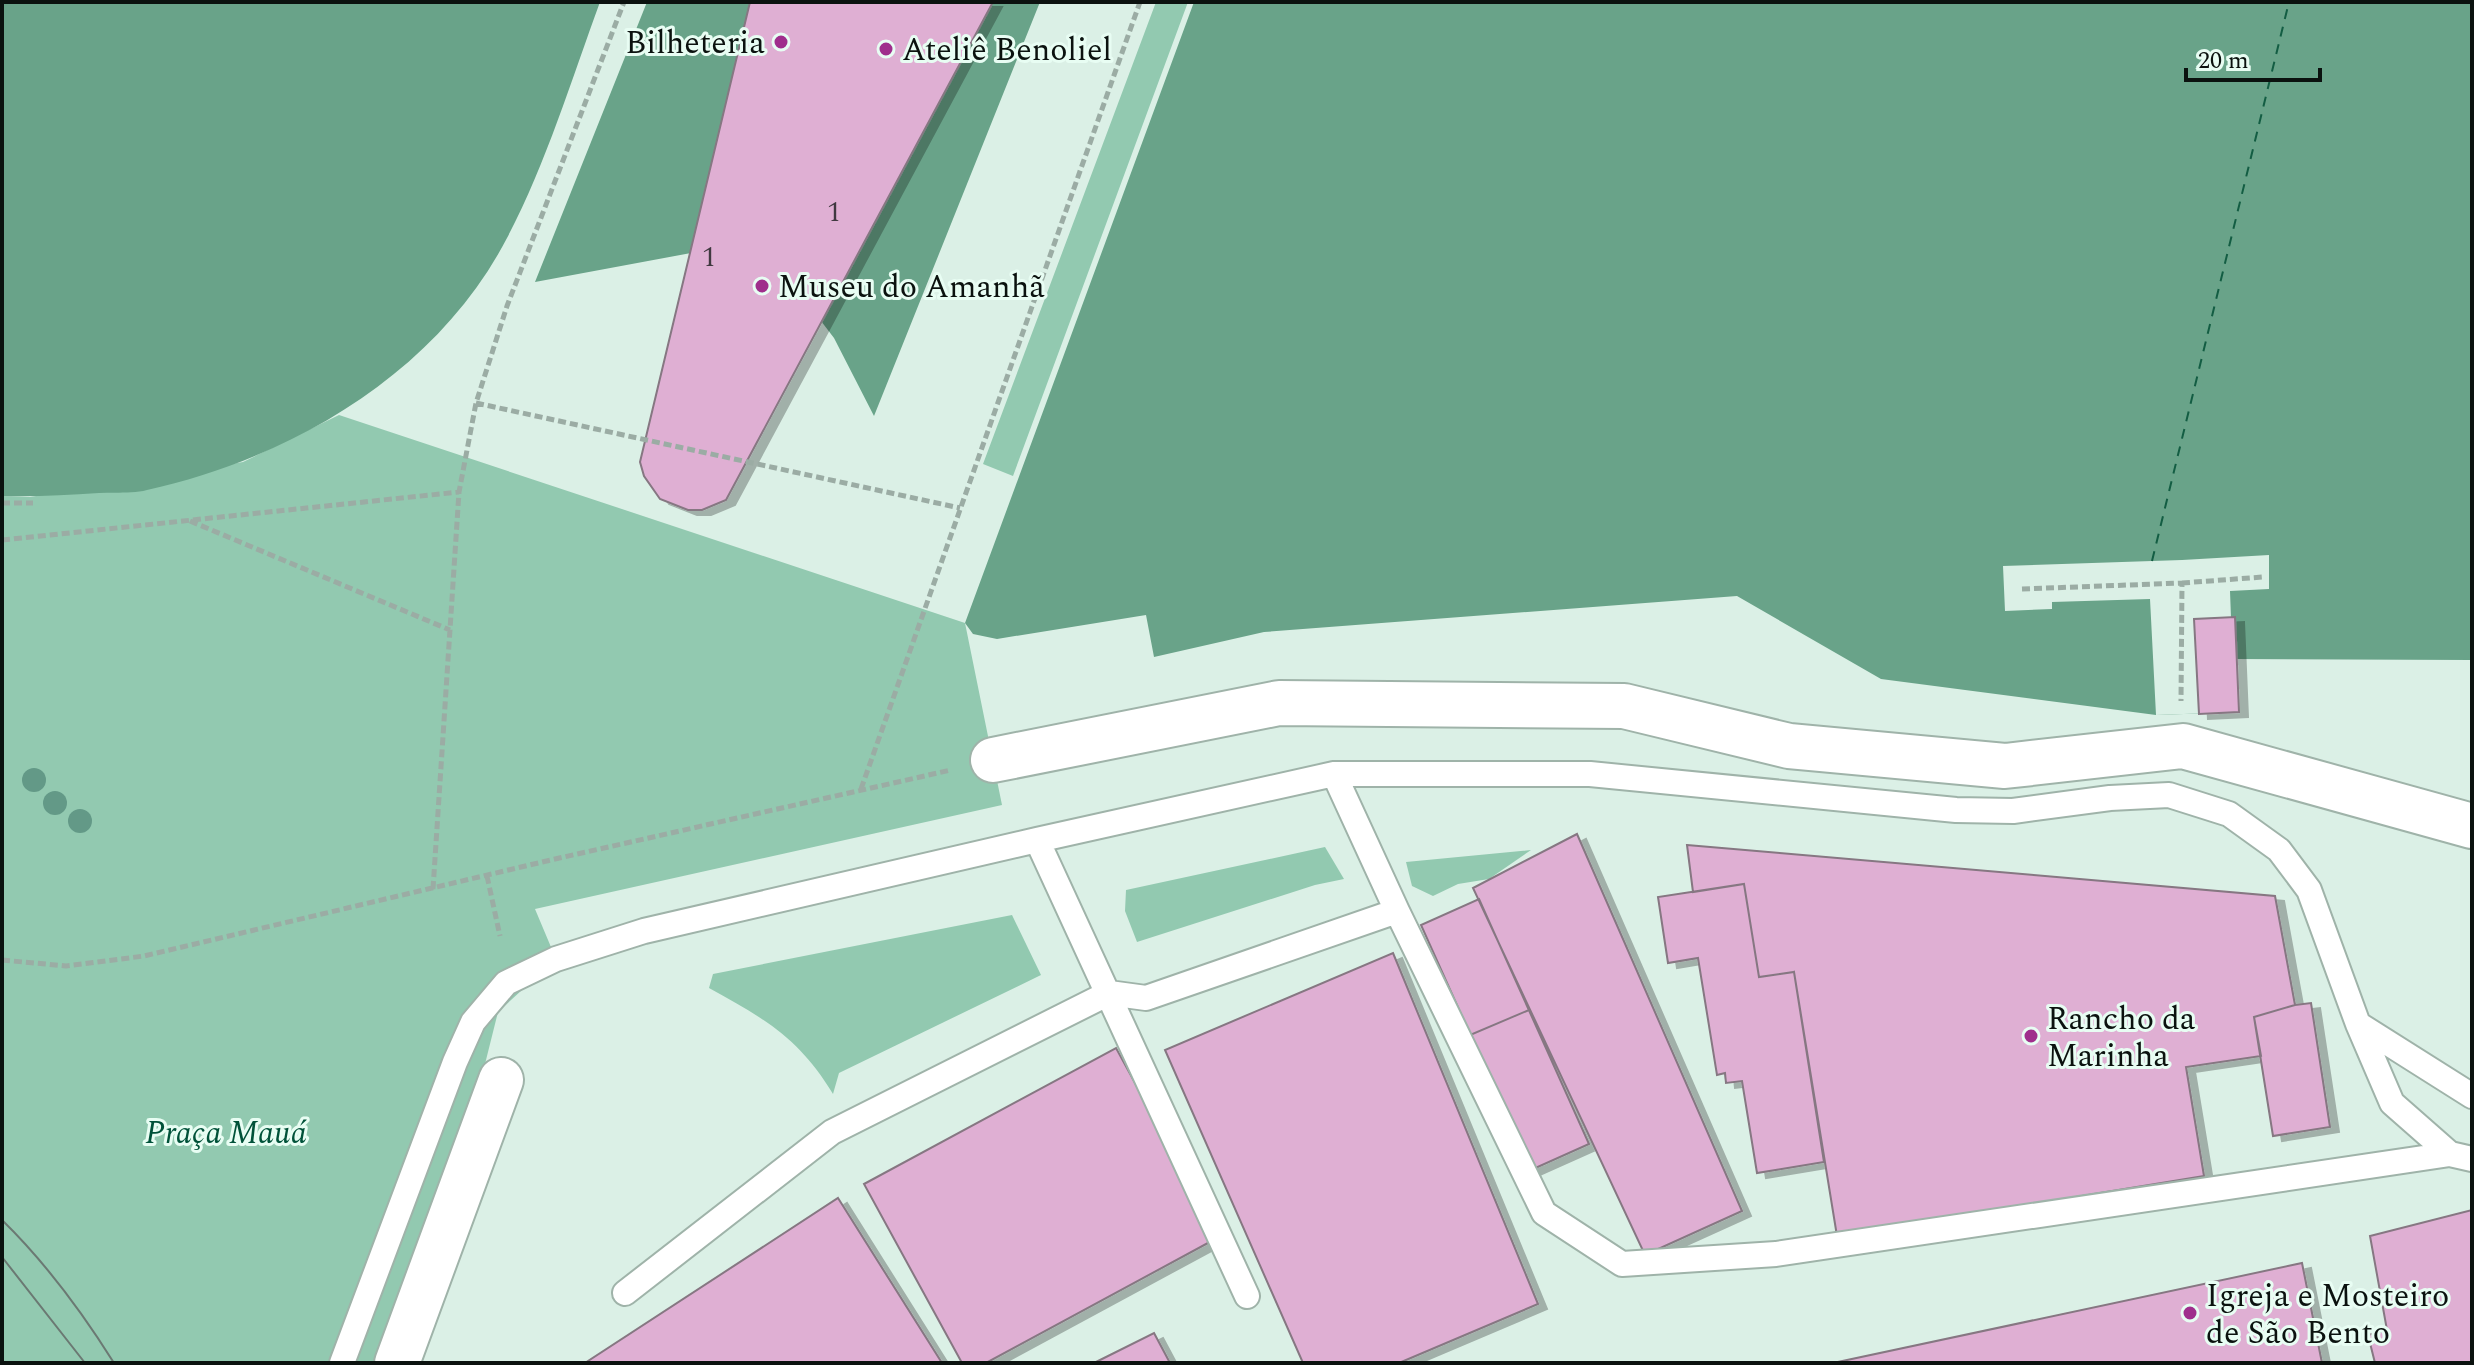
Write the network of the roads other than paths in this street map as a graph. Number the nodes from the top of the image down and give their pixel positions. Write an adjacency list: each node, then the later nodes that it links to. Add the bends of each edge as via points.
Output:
1 (993, 760): 3 (street, via 1279,703 1624,706 1789,746 2005,766 2183,746)
2 (1334, 774): 4 (lane); 5 (lane); 7 (lane, via 1590,774 1956,810 2013,811 2169,795 2229,814 2279,850 2309,890)
3 (2472, 826)
4 (1037, 840): 6 (lane); 13 (lane, via 644,931 556,959 506,983 473,1022 455,1062)
5 (1397, 911): 6 (lane, via 1146,998); 10 (lane, via 1544,1213 1622,1264 1776,1254)
6 (1109, 993): 11 (lane, via 832,1132); 12 (lane)
7 (2358, 1024): 9 (lane); 10 (lane, via 2392,1103)
8 (501, 1080): 14 (street)
9 (2472, 1096)
10 (2461, 1157)
11 (625, 1293)
12 (1247, 1296)
13 (342, 1363)
14 (397, 1363)

